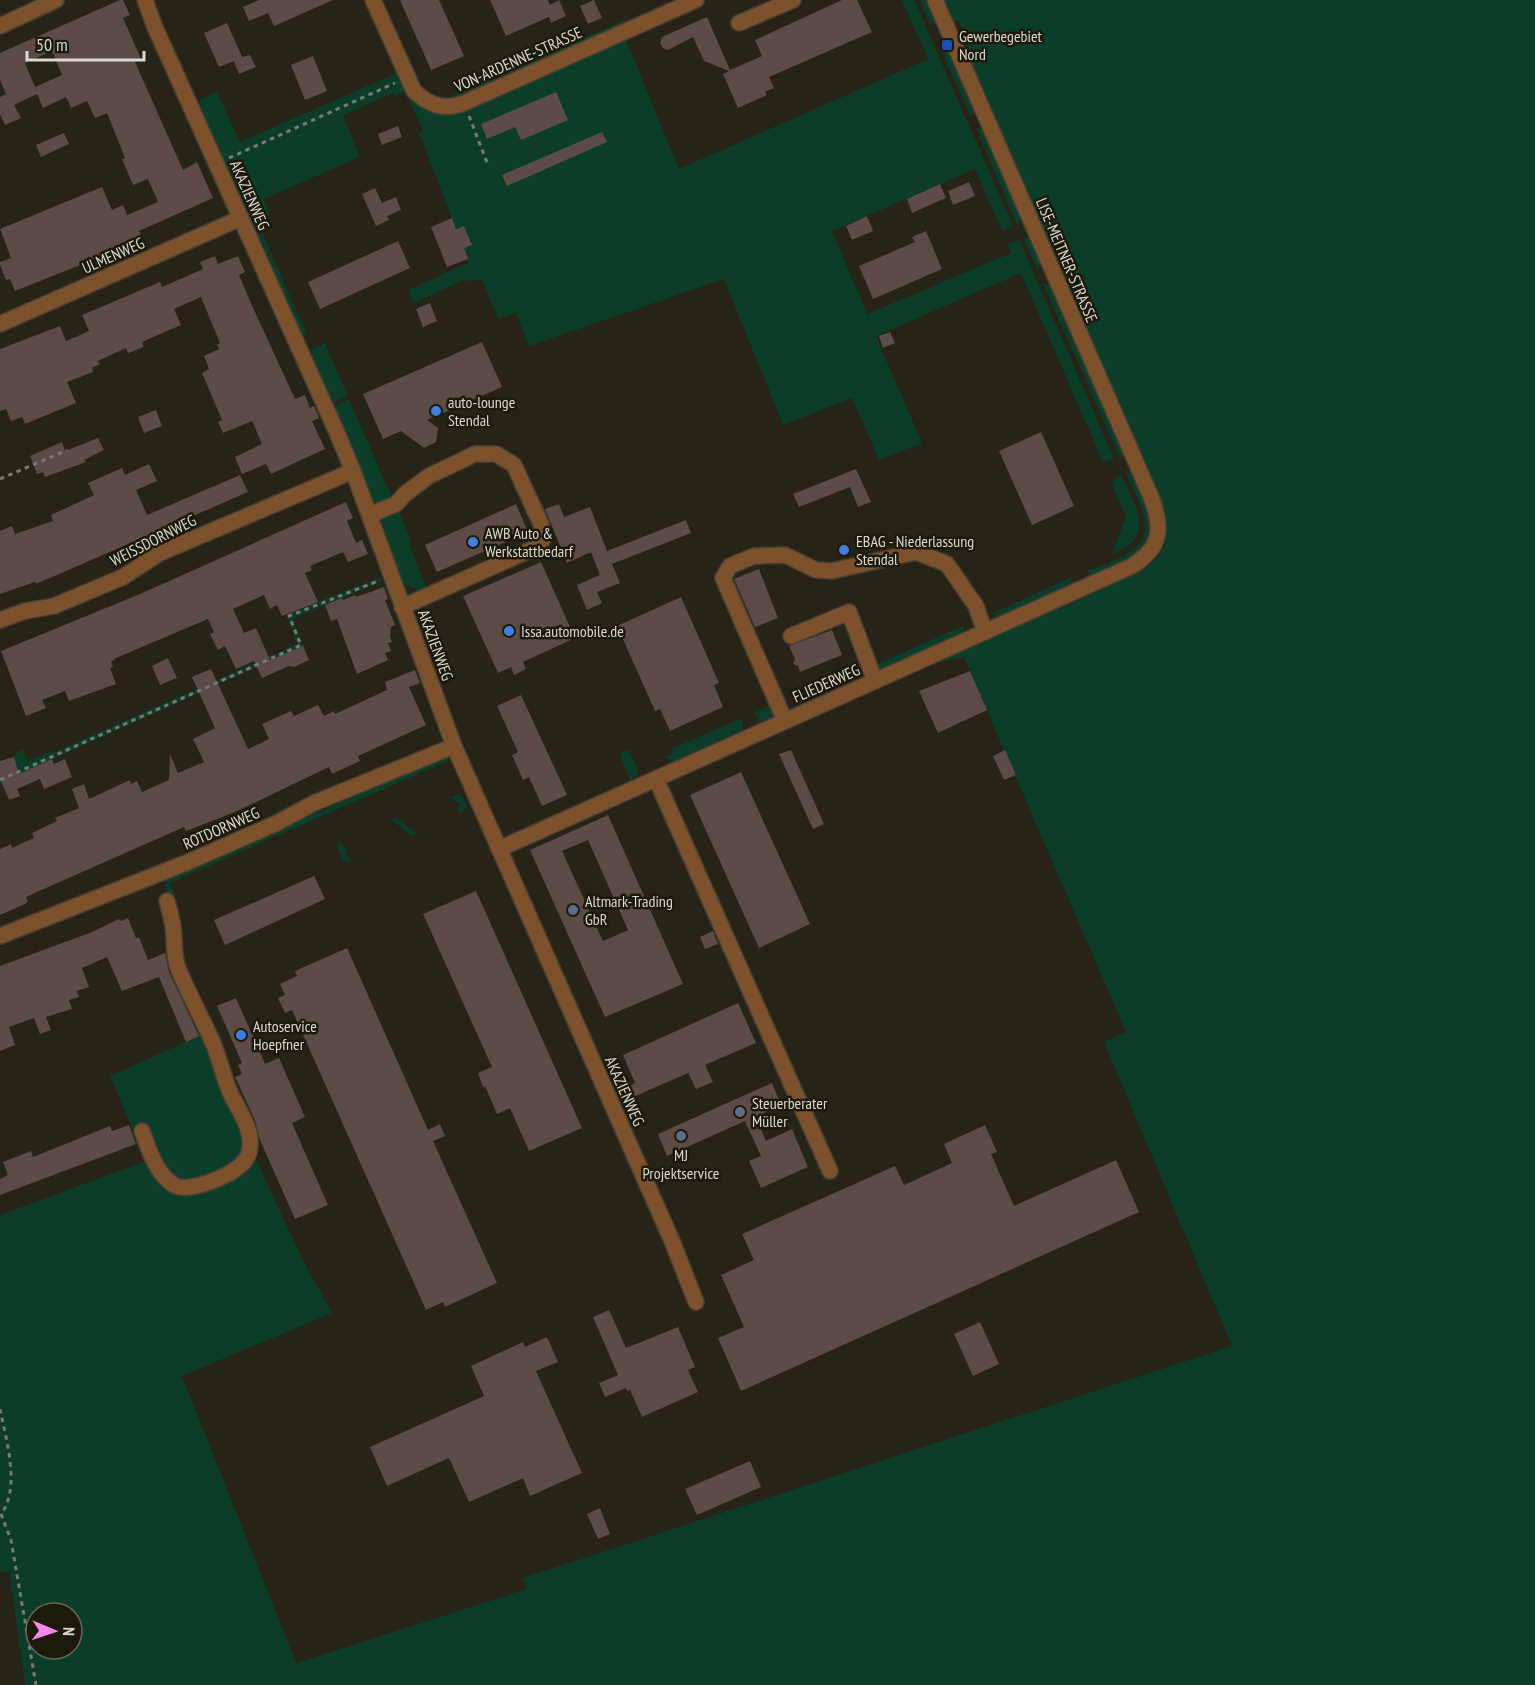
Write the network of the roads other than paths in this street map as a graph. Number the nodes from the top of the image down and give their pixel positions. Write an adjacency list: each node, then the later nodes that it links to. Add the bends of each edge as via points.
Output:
1 (56, 0): 8 (street)
2 (145, 0): 9 (street, AKAZIENWEG)
3 (373, 0): 4 (street, VON-ARDENNE-STRASSE, via 414,91 424,100 446,108 464,104)
4 (696, 0)
5 (793, 0): 7 (street)
6 (934, 0): 13 (street, LISE-MEITNER-STRASSE, via 1151,498 1158,516)
7 (739, 23)
8 (0, 26)
9 (241, 218): 10 (street, ULMENWEG); 11 (street, AKAZIENWEG)
10 (0, 324)
11 (353, 471): 12 (street, AKAZIENWEG); 15 (street, WEISSDORNWEG, via 160,553 123,577 54,606)
12 (369, 515): 14 (street, AKAZIENWEG); 14 (street, via 396,504 429,476 475,454 496,454 514,465 541,524 543,539 537,548)
13 (1156, 536): 16 (street, FLIEDERWEG, via 1149,552 1132,566)
14 (402, 607): 20 (street, AKAZIENWEG)
15 (0, 620)
16 (985, 632): 18 (street, FLIEDERWEG); 19 (street, via 976,606 947,564 915,552 832,571 816,570 785,555 754,556 730,566 723,578)
17 (791, 636): 18 (street, via 849,612)
18 (874, 681): 19 (street, FLIEDERWEG)
19 (785, 721): 21 (street, FLIEDERWEG)
20 (454, 746): 22 (street, AKAZIENWEG); 24 (street, ROTDORNWEG, via 314,803 186,863)
21 (656, 779): 22 (street, FLIEDERWEG); 26 (street)
22 (499, 849): 27 (street, AKAZIENWEG)
23 (167, 900): 25 (street, via 178,966 248,1130 249,1152 238,1168 208,1182 195,1187 176,1186 154,1162)
24 (0, 936)
25 (142, 1131)
26 (830, 1171)
27 (696, 1302)

